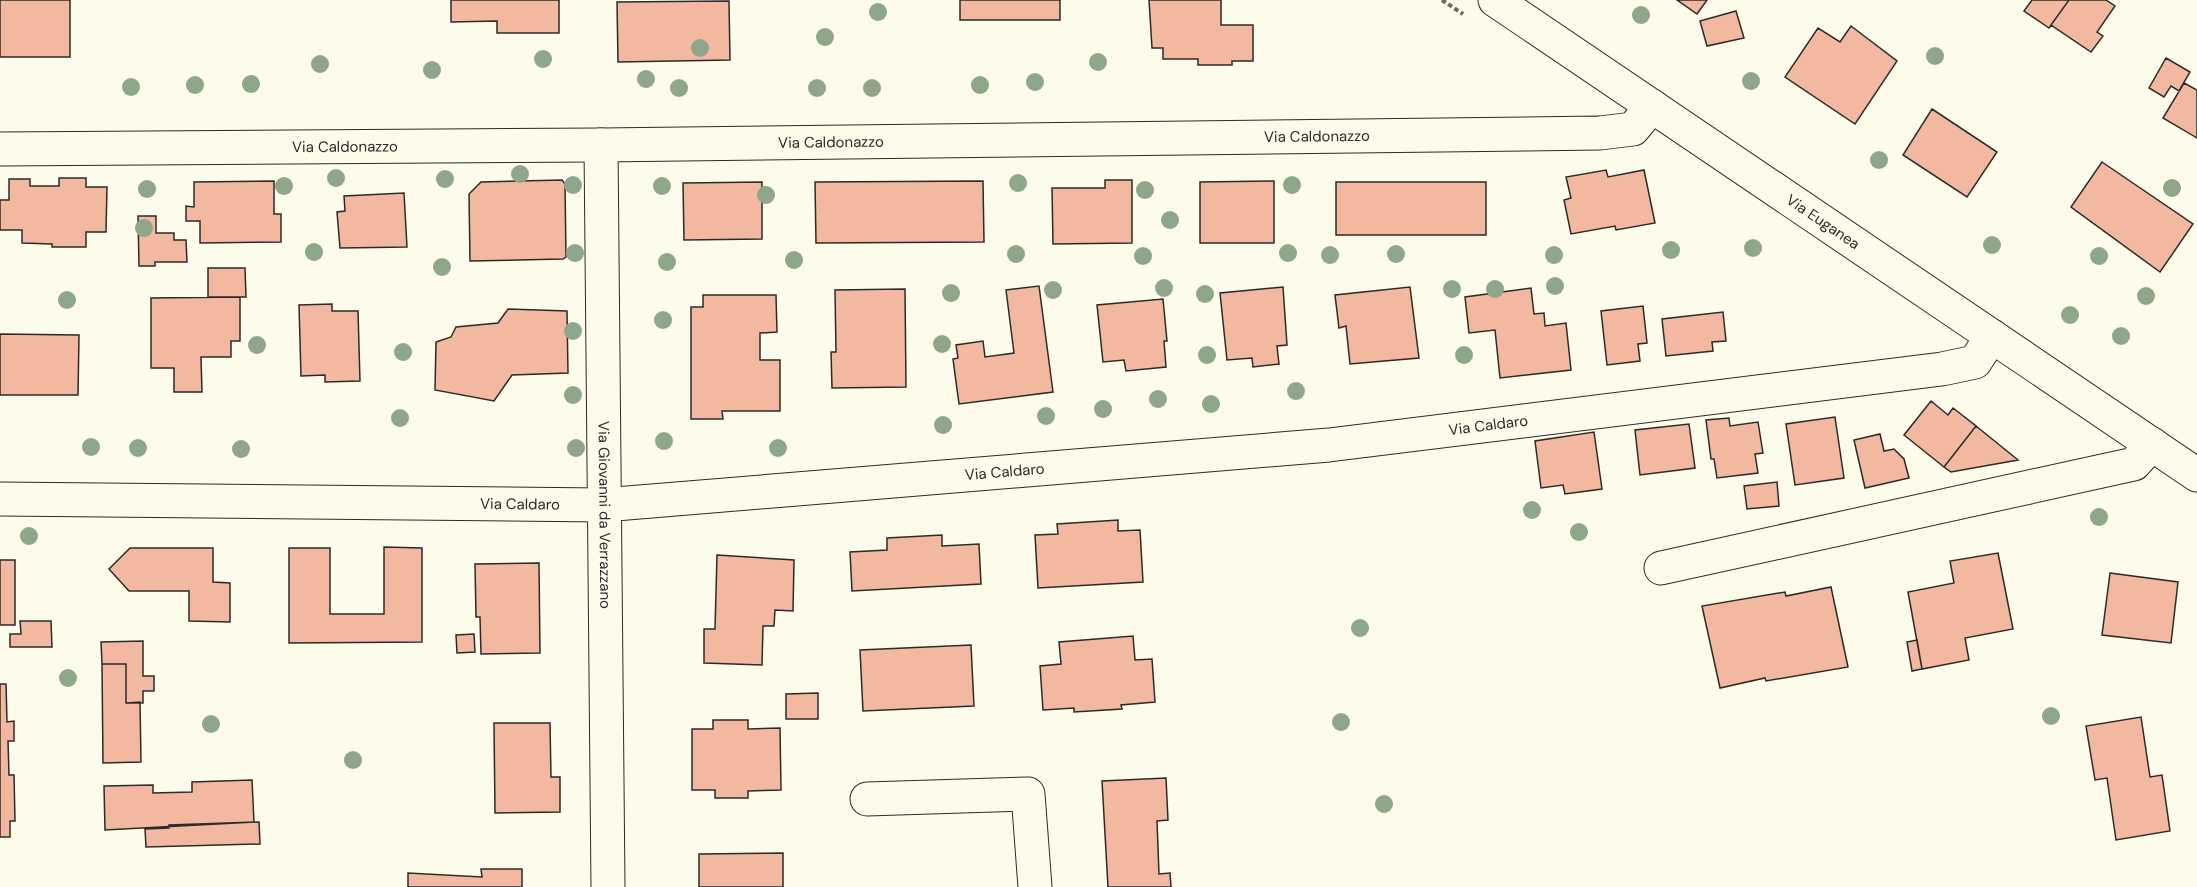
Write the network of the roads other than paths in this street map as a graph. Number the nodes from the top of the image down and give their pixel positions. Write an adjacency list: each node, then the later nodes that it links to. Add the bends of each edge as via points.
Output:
1 (1495, 0): 2 (street, Via Euganea)
2 (1652, 106): 3 (street, Via Caldonazzo, via 1633,129 1600,133); 5 (street, Via Euganea)
3 (601, 145): 4 (street, Via Caldonazzo); 9 (street, Via Giovanni da Verrazzano)
4 (0, 149)
5 (1992, 336): 6 (street, Via Euganea); 9 (street, Via Caldaro, via 1975,362 1942,369 1341,444)
6 (2152, 444): 7 (street, Via Euganea); 10 (street, via 2134,464)
7 (2197, 475)
8 (0, 499): 9 (street, Via Caldaro)
9 (603, 505): 12 (street, Via Giovanni da Verrazzano)
10 (1661, 568)
11 (867, 799): 13 (street, via 1028,794)
12 (608, 887)
13 (1035, 887)

